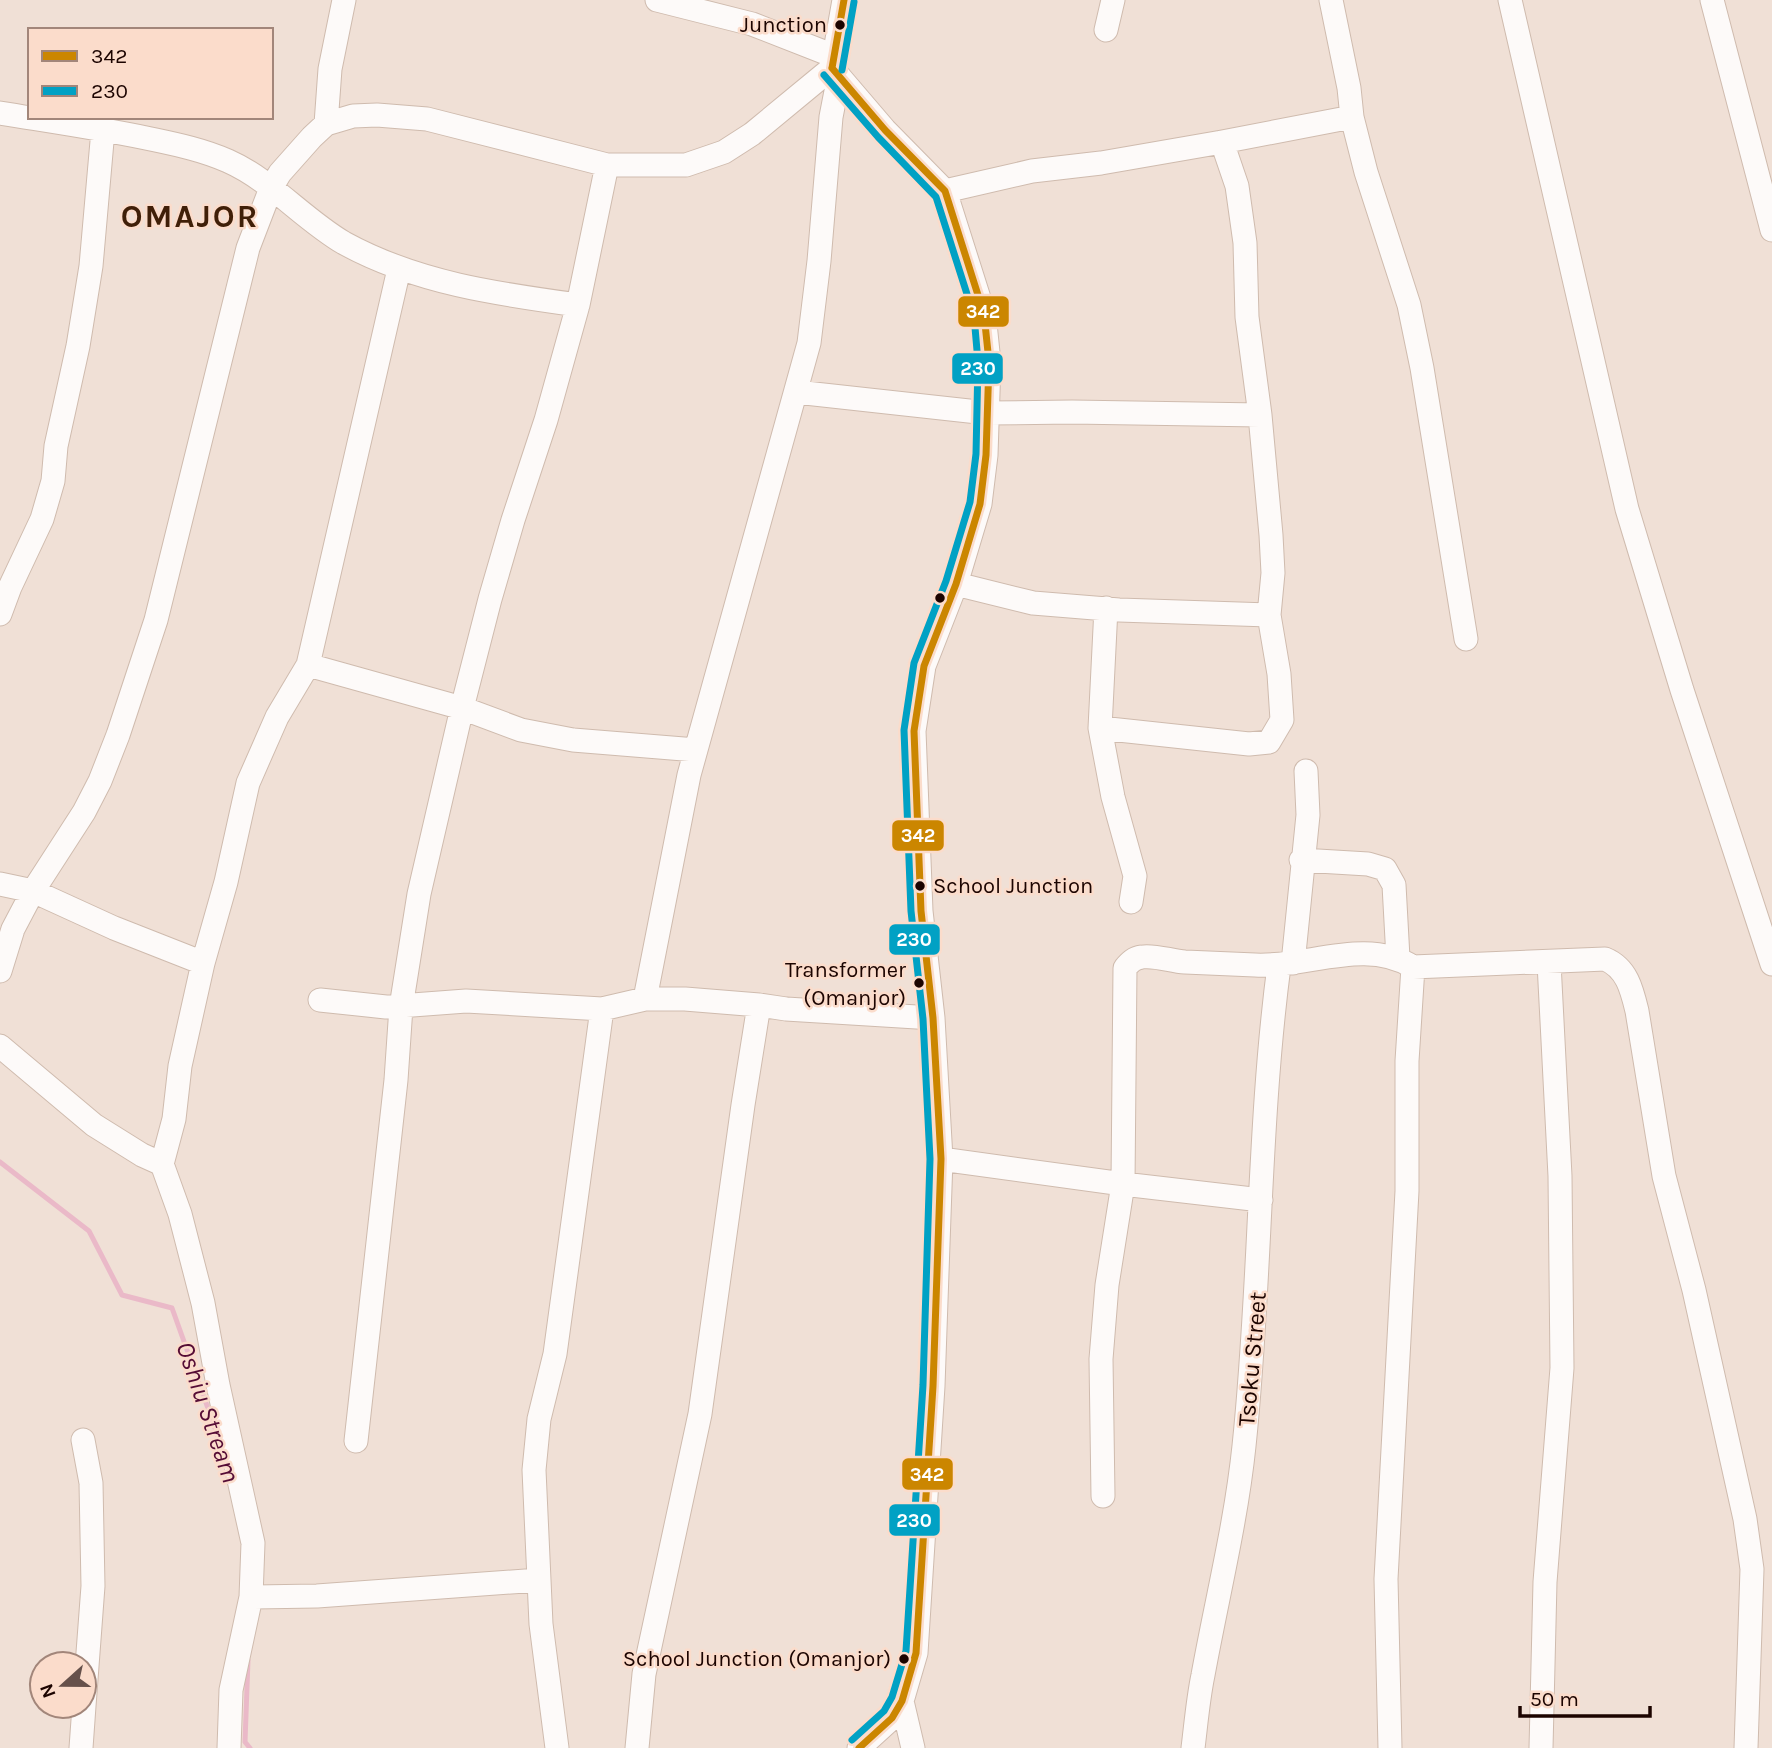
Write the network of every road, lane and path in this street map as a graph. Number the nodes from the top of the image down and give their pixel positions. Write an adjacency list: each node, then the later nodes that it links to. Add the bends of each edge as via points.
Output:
1 (344, 0): 14 (street, via 330,69)
2 (657, 0): 9 (street, via 752,24)
3 (844, 0): 9 (street)
4 (1113, 0): 8 (street)
5 (1331, 0): 11 (street)
6 (1510, 0): 43 (street, via 1627,509)
7 (1712, 0): 20 (street)
8 (1105, 30)
9 (835, 66): 17 (street, via 724,152 686,165); 19 (street, via 885,130); 23 (street, via 819,261 809,343)
10 (0, 113): 12 (street)
11 (1352, 117): 16 (street); 30 (street, via 1409,305)
12 (28, 118)
13 (36, 119): 15 (street)
14 (326, 124): 17 (street, via 353,116 427,119); 18 (street)
15 (103, 130): 18 (street, via 195,148 229,161); 28 (street, via 91,266 52,481 42,519)
16 (1222, 142): 19 (street, via 1032,171); 25 (street, via 1237,186 1245,243 1247,317)
17 (607, 166): 22 (street)
18 (271, 188): 21 (street, via 344,242); 38 (street, via 248,248 156,620 118,735 84,812)
19 (945, 191): 24 (street, via 984,314 989,362)
20 (1772, 230)
21 (399, 269): 22 (street, via 484,292); 31 (street)
22 (578, 305): 32 (street)
23 (796, 392): 24 (street); 34 (street)
24 (987, 413): 25 (street); 26 (street, via 980,504)
25 (1260, 415): 29 (street, via 1273,573)
26 (956, 584): 27 (street, via 1033,603); 51 (street, via 924,666 914,731 921,911)
27 (1106, 608): 29 (street); 33 (street)
28 (0, 614)
29 (1269, 615): 33 (street, via 1282,720 1269,742 1249,744)
30 (1466, 639)
31 (308, 665): 32 (street); 40 (street, via 277,717 248,783)
32 (462, 708): 34 (street, via 521,730 573,740); 49 (street, via 419,894)
33 (1100, 728): 39 (street, via 1135,876)
34 (696, 750): 47 (street)
35 (1306, 771): 36 (street, Tsoku Street, via 1308,815)
36 (1301, 860): 41 (street, via 1385,869 1394,885); 44 (street, Tsoku Street)
37 (0, 884): 38 (street)
38 (33, 891): 40 (street); 45 (street, via 13,929)
39 (1131, 902)
40 (203, 963): 54 (street)
41 (1406, 963): 42 (street); 44 (street, via 1373,954); 72 (street, via 1406,1203 1386,1579)
42 (1549, 963): 73 (street, via 1563,1354 1545,1582); 74 (street, via 1605,959 1615,963 1623,971 1637,1011 1664,1176 1745,1519 1752,1569)
43 (1772, 964)
44 (1286, 965): 55 (street, via 1183,962 1144,956 1131,960 1125,968); 56 (street, Tsoku Street, via 1270,1033)
45 (0, 971)
46 (320, 999): 49 (street)
47 (645, 999): 48 (street); 50 (street)
48 (759, 1004): 51 (street); 68 (street, via 701,1414 644,1674)
49 (401, 1007): 50 (street, via 466,1001); 58 (street)
50 (602, 1009): 60 (street, via 555,1354 539,1419 534,1469)
51 (933, 1018): 53 (street)
52 (0, 1046): 54 (street, via 94,1125)
53 (941, 1159): 55 (street); 63 (street, via 924,1552 916,1653)
54 (162, 1164): 61 (street, via 203,1303 247,1510 253,1543)
55 (1123, 1184): 56 (street); 59 (street, via 1101,1359)
56 (1261, 1200): 71 (street, Tsoku Street, via 1244,1450)
57 (83, 1440): 62 (street, via 91,1483 93,1586)
58 (356, 1441)
59 (1103, 1496)
60 (539, 1580): 61 (street); 67 (street)
61 (251, 1597): 66 (street, via 232,1690)
62 (88, 1650)
63 (902, 1701): 69 (street); 70 (street)
64 (83, 1720): 65 (street)
65 (81, 1748)
66 (229, 1748)
67 (557, 1748)
68 (637, 1748)
69 (859, 1748)
70 (913, 1748)
71 (1193, 1748)
72 (1390, 1748)
73 (1541, 1748)
74 (1746, 1748)

